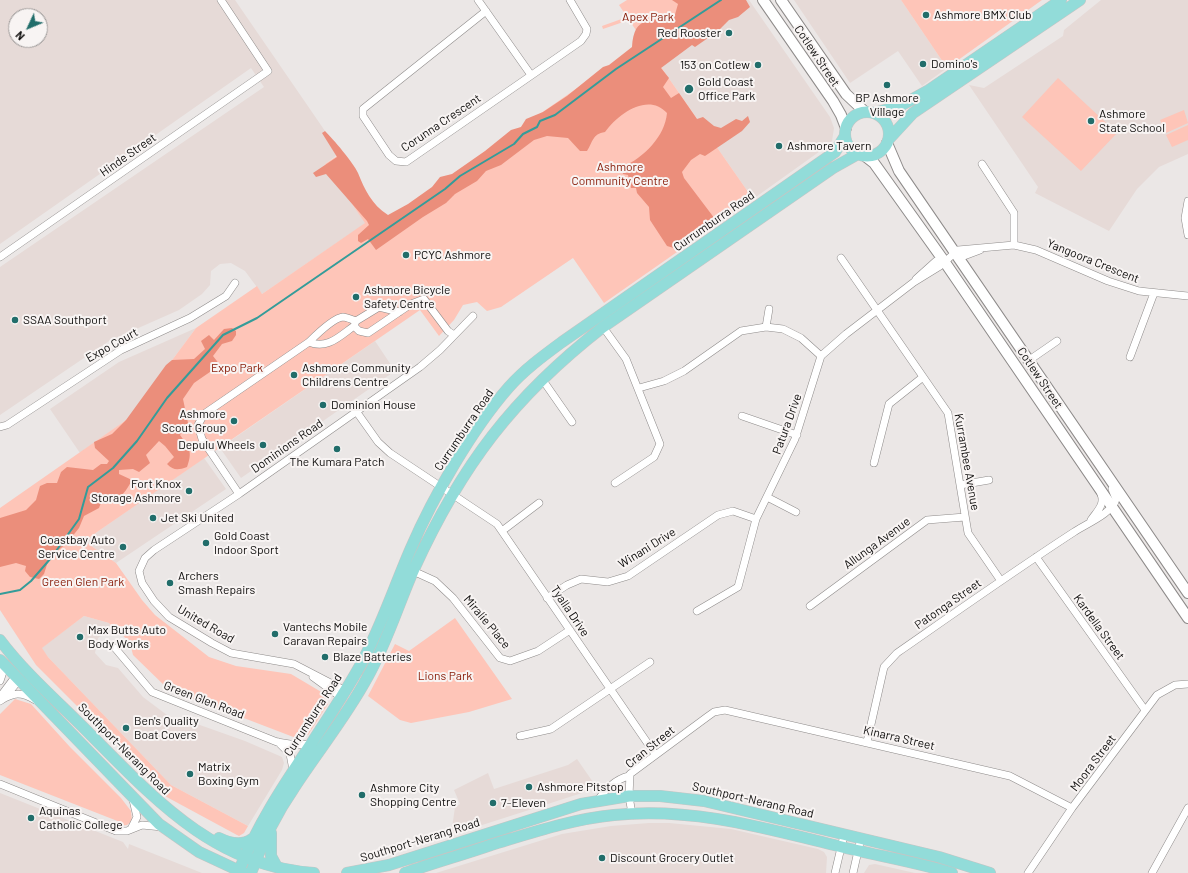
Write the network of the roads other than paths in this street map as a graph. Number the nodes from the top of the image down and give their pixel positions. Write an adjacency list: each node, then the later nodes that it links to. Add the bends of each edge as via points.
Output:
1 (221, 0): 19 (street, Hinde Street, via 268,71)
2 (478, 0): 8 (street)
3 (570, 0): 9 (street, Corunna Crescent, via 586,26 586,34 582,41)
4 (763, 0): 11 (main road, Cotlew Street, via 833,102 841,115)
5 (781, 0): 10 (main road, Cotlew Street, via 846,94)
6 (1061, 0): 10 (main road, via 929,90 900,106)
7 (1080, 0): 12 (main road, via 913,113)
8 (486, 11): 9 (street); 9 (street, Corunna Crescent, via 364,107 363,116 389,155 396,161 406,162)
9 (531, 75)
10 (870, 112): 11 (main road, via 853,117); 12 (main road, via 886,123 889,131)
11 (845, 132): 13 (main road, via 849,147); 35 (main road, Currumburra Road, via 835,152)
12 (888, 141): 13 (main road, via 878,153); 18 (main road, Cotlew Street, via 899,171)
13 (862, 155): 21 (main road, Cotlew Street, via 874,163); 30 (main road, Currumburra Road, via 833,168)
14 (982, 164): 17 (street, via 1014,213)
15 (1188, 200): 16 (street, via 1184,218)
16 (1188, 235)
17 (1014, 245): 18 (street, Yangoora Crescent, via 989,247 964,256); 23 (street, Yangoora Crescent, via 1036,250 1108,281)
18 (955, 254): 21 (street); 38 (main road, Cotlew Street)
19 (0, 257)
20 (841, 258): 26 (street, Kurrambee Avenue)
21 (944, 261): 26 (street, via 936,261); 52 (main road, Cotlew Street)
22 (235, 283): 45 (street, Expo Court, via 226,296 202,311 121,350 7,425)
23 (1154, 294): 24 (street, Yangoora Crescent); 37 (street)
24 (1188, 296)
25 (769, 310): 31 (street)
26 (877, 311): 36 (street); 39 (street, Kurrambee Avenue)
27 (399, 312): 29 (street, via 379,307); 29 (street, via 368,333 359,331); 32 (street, via 424,299 448,331)
28 (473, 316): 32 (street, Dominions Road)
29 (355, 324): 34 (street, via 328,344 320,346); 34 (street, via 344,317 339,318)
30 (603, 327): 35 (main road, via 596,326); 40 (main road, Currumburra Road); 41 (street, via 626,359)
31 (766, 327): 36 (street, via 783,329 801,338); 41 (street, via 741,331 684,371 664,381)
32 (454, 335): 42 (street, Dominions Road, via 420,367)
33 (1056, 341): 38 (street)
34 (309, 342): 54 (street, via 204,414 198,424 202,439)
35 (562, 342): 53 (main road, Currumburra Road, via 534,363 509,387 485,419)
36 (821, 356): 46 (street, Patura Drive)
37 (1130, 357)
38 (1028, 360): 47 (main road, Cotlew Street)
39 (924, 377): 48 (street, via 889,404); 51 (street, Kurrambee Avenue, via 948,413)
40 (542, 379): 44 (street); 55 (main road, Currumburra Road, via 481,448)
41 (639, 388): 50 (street, via 660,444 654,458)
42 (356, 411): 53 (street, Tyalla Drive, via 384,448); 54 (street, Dominions Road)
43 (742, 416): 46 (street)
44 (572, 422)
45 (0, 427)
46 (797, 435): 56 (street, Patura Drive)
47 (1089, 450): 58 (street, via 1115,494); 68 (main road, Cotlew Street)
48 (874, 463)
49 (989, 480): 51 (street)
50 (615, 482)
51 (960, 485): 60 (street, Kurrambee Avenue)
52 (1098, 486): 58 (main road, Cotlew Street); 62 (street, Patonga Street, via 1102,503)
53 (442, 487): 55 (street, Tyalla Drive); 83 (main road, Currumburra Road, via 413,543 368,652)
54 (239, 494): 65 (street, Dominions Road)
55 (453, 494): 63 (street, Tyalla Drive, via 497,524); 66 (main road, Currumburra Road)
56 (767, 498): 59 (street); 61 (street, Patura Drive)
57 (539, 503): 63 (street)
58 (1113, 507): 62 (street, Patonga Street); 72 (main road, Cotlew Street)
59 (796, 512)
60 (965, 517): 67 (street, Kurrambee Avenue, via 968,533); 70 (street, Allunga Avenue, via 927,520)
61 (756, 519): 69 (street, Winani Drive, via 733,511 718,515 628,576 608,582 581,580 567,584); 71 (street, Patura Drive, via 738,587)
62 (1091, 520): 64 (street, Patonga Street)
63 (502, 532): 69 (street, Tyalla Drive)
64 (1036, 557): 67 (street, Patonga Street); 88 (street, Kardella Street)
65 (145, 558): 83 (street, United Road, via 140,571 142,583 169,617 232,653 299,666)
66 (413, 571): 73 (street, Miralie Place, via 435,581 453,598 500,658 510,661 538,651); 85 (main road, Currumburra Road, via 382,650)
67 (1001, 581): 92 (street, Patonga Street, via 897,653 884,667)
68 (1188, 592)
69 (547, 598): 73 (street, Tyalla Drive)
70 (810, 606)
71 (697, 612)
72 (1188, 618)
73 (570, 630): 82 (street, Tyalla Drive)
74 (0, 640): 78 (main road, Southport-Nerang Road)
75 (115, 648): 91 (street, Green Glen Road, via 152,692)
76 (1, 662): 79 (main road); 80 (street, via 3,672)
77 (650, 662): 82 (street)
78 (26, 669): 79 (main road); 100 (main road, Southport-Nerang Road)
79 (17, 679): 84 (street); 86 (street); 87 (main road)
80 (0, 681)
81 (1188, 684): 88 (street, Moora Street, via 1175,685 1156,695)
82 (610, 688): 90 (street, via 550,729); 94 (street, Tyalla Drive)
83 (344, 694): 85 (main road); 93 (main road, Currumburra Road)
84 (0, 697)
85 (355, 699): 106 (main road, Currumburra Road, via 294,787)
86 (0, 701): 87 (street, via 12,694 20,693)
87 (43, 706): 99 (main road)
88 (1145, 710): 102 (street, Moora Street)
89 (714, 712): 92 (street, Kinarra Street, via 735,711); 94 (street, Cran Street)
90 (520, 736)
91 (277, 742): 93 (street, Green Glen Road); 95 (street, Green Glen Road, via 290,754)
92 (867, 742): 102 (street, Kinarra Street, via 1010,776)
93 (312, 744): 95 (main road, Currumburra Road)
94 (655, 754): 96 (street, Cran Street)
95 (293, 770): 110 (main road, Currumburra Road, via 265,813)
96 (629, 776): 98 (street, Cran Street); 101 (street, via 622,778 602,793)
97 (0, 784): 107 (street, via 116,831 125,832)
98 (629, 796): 101 (main road, Southport-Nerang Road); 104 (street, Cran Street); 108 (main road, Southport-Nerang Road, via 704,801)
99 (132, 797): 105 (main road); 107 (street, via 137,815)
100 (154, 798): 110 (main road, via 225,841 244,842); 113 (main road, Southport-Nerang Road, via 195,830)
101 (597, 802): 118 (main road, Southport-Nerang Road, via 560,811)
102 (1072, 808): 128 (street, Moora Street)
103 (1188, 808): 129 (street)
104 (632, 814): 111 (main road, Southport-Nerang Road, via 684,814 720,818); 123 (main road, Southport-Nerang Road, via 586,819 536,831)
105 (162, 827): 107 (street, via 144,824); 115 (main road)
106 (271, 828): 114 (main road, Currumburra Road); 116 (main road, via 271,853)
107 (130, 829)
108 (844, 834): 109 (main road, Southport-Nerang Road); 111 (street)
109 (861, 838): 112 (street); 127 (main road, Southport-Nerang Road, via 939,857)
110 (252, 839): 113 (main road, Currumburra Road)
111 (841, 847): 112 (main road, Southport-Nerang Road); 124 (street)
112 (858, 851): 125 (street); 126 (main road, Southport-Nerang Road)
113 (244, 857): 114 (main road, Southport-Nerang Road); 117 (main road, Currumburra Road)
114 (256, 861): 116 (main road, Southport-Nerang Road); 120 (main road, Currumburra Road)
115 (217, 862): 117 (main road); 119 (main road)
116 (277, 867): 121 (main road, Southport-Nerang Road)
117 (240, 872)
118 (368, 872): 122 (main road, Southport-Nerang Road)
119 (225, 873)
120 (251, 873)
121 (314, 873)
122 (347, 873)
123 (405, 873)
124 (835, 873)
125 (853, 873)
126 (952, 873)
127 (990, 873)
128 (1028, 873)
129 (1152, 873)

